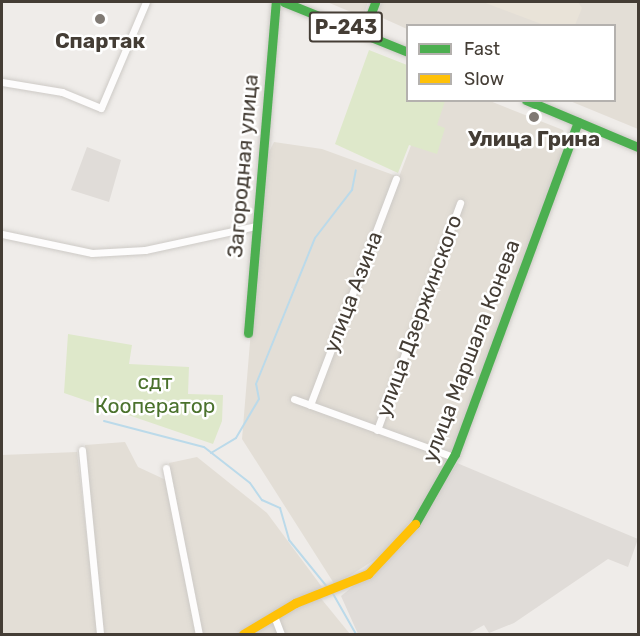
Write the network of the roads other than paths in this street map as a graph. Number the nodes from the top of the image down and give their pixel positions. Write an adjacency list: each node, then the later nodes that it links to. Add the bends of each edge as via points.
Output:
1 (146, 2): 7 (street, via 101,108 62,93)
2 (276, 2): 13 (main road, Загородная улица)
3 (284, 2): 5 (main road, Р-243)
4 (375, 2): 5 (main road)
5 (363, 34): 6 (main road, Р-243)
6 (406, 51)
7 (2, 82)
8 (531, 102): 9 (main road)
9 (578, 122): 10 (main road); 20 (main road, улица Маршала Конева)
10 (639, 147)
11 (396, 179): 17 (street, улица Азина)
12 (460, 203): 18 (street, улица Дзержинского)
13 (256, 226): 14 (street, via 146,250 92,253); 15 (main road, Загородная улица)
14 (2, 234)
15 (248, 333)
16 (294, 399): 17 (street)
17 (310, 405): 18 (street)
18 (377, 430): 20 (street)
19 (82, 450): 23 (street)
20 (453, 457): 22 (main road, улица Маршала Конева, via 400,545 368,574)
21 (166, 468): 24 (street)
22 (274, 616): 25 (main road, улица Маршала Конева); 26 (street)
23 (100, 634)
24 (199, 634)
25 (243, 634)
26 (281, 634)

